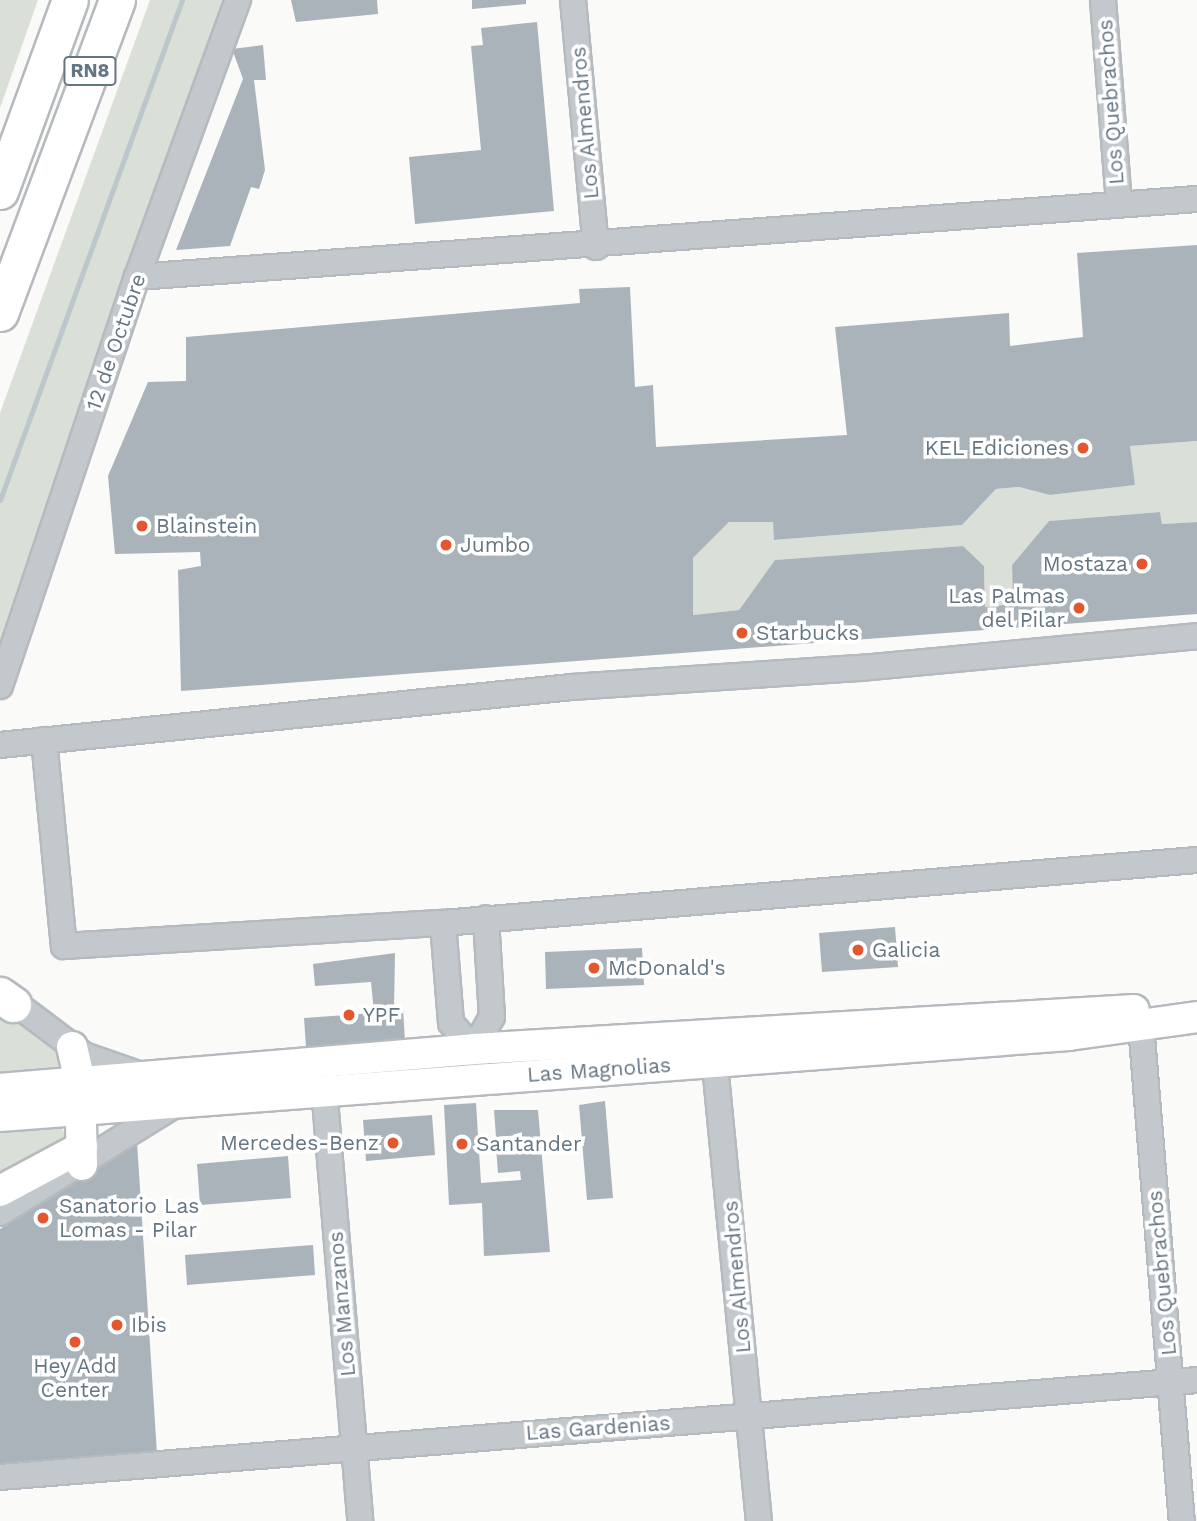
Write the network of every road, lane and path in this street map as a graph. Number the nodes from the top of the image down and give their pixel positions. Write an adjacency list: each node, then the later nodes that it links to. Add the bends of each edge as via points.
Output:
1 (62, 0): 8 (highway)
2 (70, 0): 8 (highway, RN8)
3 (117, 0): 9 (highway, RN8)
4 (130, 0): 9 (highway)
5 (237, 0): 14 (street, 12 de Octubre)
6 (573, 0): 13 (street, Los Almendros)
7 (1103, 0): 12 (street, Los Quebrachos)
8 (50, 51): 10 (highway, RN8)
9 (63, 142): 15 (highway, RN8)
10 (0, 191)
11 (1197, 199): 12 (street)
12 (1119, 204): 13 (street)
13 (596, 247): 14 (street)
14 (137, 277): 17 (street, 12 de Octubre)
15 (0, 313)
16 (1197, 636): 18 (street, via 861,668 572,687)
17 (0, 686)
18 (44, 740): 19 (street); 22 (street, via 64,946)
19 (0, 745)
20 (1197, 860): 21 (street)
21 (486, 918): 22 (street); 29 (street, via 492,1017)
22 (443, 922): 29 (street, via 451,1023)
23 (4, 996): 28 (street)
24 (1197, 1010): 27 (main road, Las Magnolias, via 1077,1010)
25 (1197, 1017): 26 (main road, Las Magnolias)
26 (1141, 1025): 30 (main road, Las Magnolias); 42 (street, Los Quebrachos)
27 (711, 1033): 29 (main road, Las Magnolias); 30 (street, Los Almendros)
28 (72, 1047): 31 (street, via 107,1066); 35 (main road)
29 (474, 1049): 31 (main road, Las Magnolias); 32 (street)
30 (717, 1063): 32 (main road, Las Magnolias); 43 (street, Los Almendros)
31 (150, 1076): 35 (main road, Las Magnolias)
32 (478, 1079): 33 (main road, Las Magnolias)
33 (324, 1088): 36 (main road, Las Magnolias); 44 (street, Los Manzanos)
34 (0, 1089): 35 (main road, Las Magnolias)
35 (81, 1097): 36 (main road, Las Magnolias); 37 (main road, Las Magnolias); 38 (main road)
36 (181, 1102): 38 (street)
37 (0, 1116)
38 (82, 1156): 39 (main road); 40 (street)
39 (0, 1191)
40 (0, 1213)
41 (1197, 1380): 42 (street, Las Gardenias)
42 (1172, 1382): 43 (street, Las Gardenias); 48 (street, Los Quebrachos)
43 (750, 1417): 44 (street, Las Gardenias); 47 (street, Los Almendros)
44 (354, 1447): 45 (street, Las Gardenias); 46 (street, Los Manzanos)
45 (0, 1477)
46 (360, 1521)
47 (759, 1521)
48 (1182, 1521)

